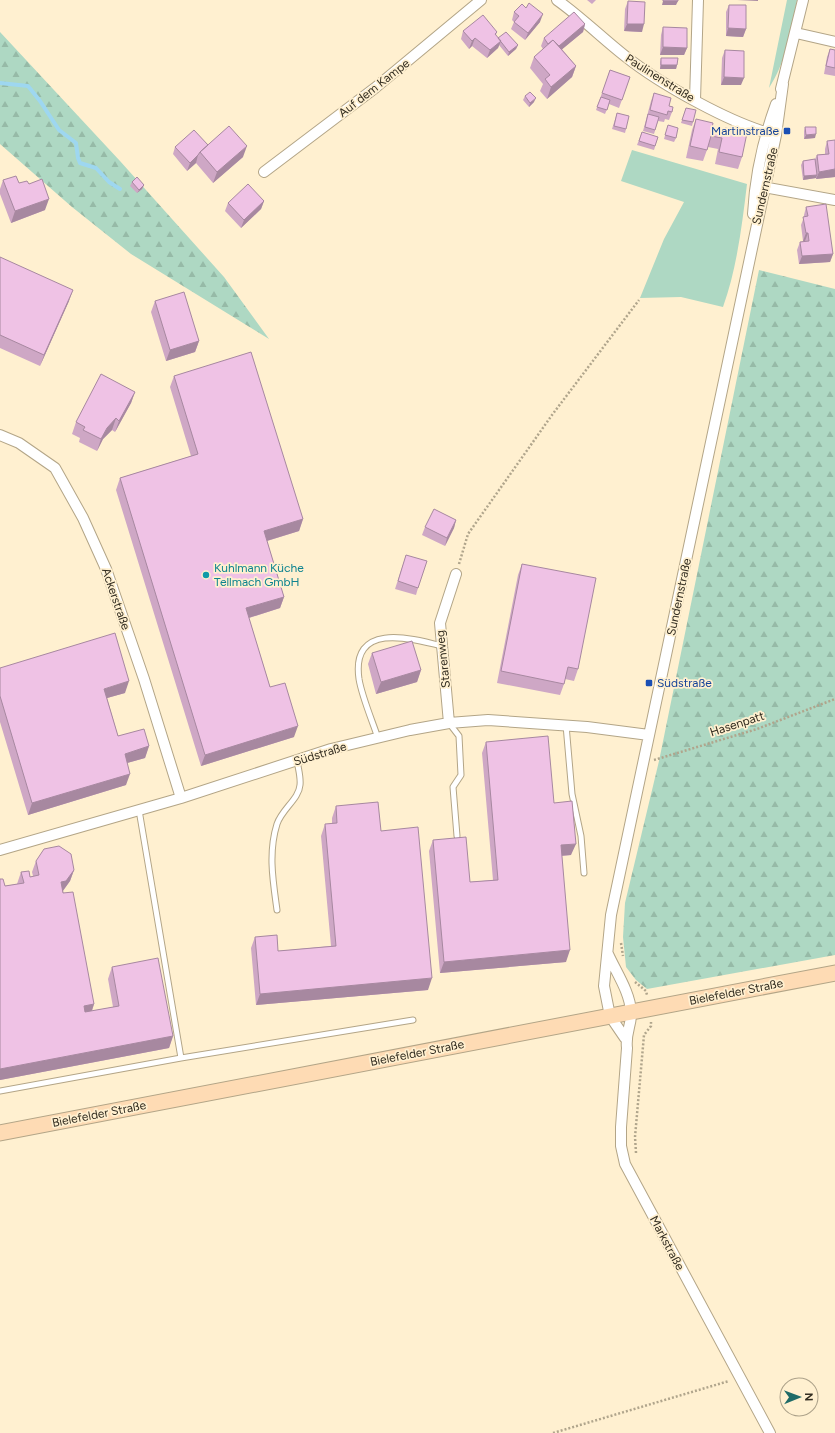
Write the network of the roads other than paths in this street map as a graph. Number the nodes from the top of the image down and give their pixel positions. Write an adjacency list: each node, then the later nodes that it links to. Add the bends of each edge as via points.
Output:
1 (481, 0): 11 (street, Auf dem Kampe, via 375,88)
2 (557, 0): 8 (street, Paulinenstraße, via 626,57)
3 (698, 0): 8 (street)
4 (803, 0): 5 (street, Sundernstraße)
5 (796, 33): 6 (street); 7 (street, Sundernstraße)
6 (835, 42)
7 (783, 84): 9 (street, Sundernstraße); 10 (street, Sundernstraße)
8 (695, 100): 9 (street, Paulinenstraße)
9 (766, 133): 10 (street, Paulinenstraße); 12 (street, Sundernstraße)
10 (776, 135): 12 (street, Sundernstraße)
11 (264, 172)
12 (760, 186): 13 (street); 19 (street, Sundernstraße, via 752,240)
13 (835, 200)
14 (0, 434): 22 (street, Ackerstraße, via 19,443 55,468 83,518 106,569)
15 (456, 574): 16 (street, Starenweg, via 440,623)
16 (442, 646): 17 (street, Starenweg); 20 (lane, via 404,638 383,638 370,642 362,650 359,680)
17 (449, 723): 18 (street, Südstraße, via 488,720); 20 (street, Südstraße); 24 (lane, via 459,736 461,775 453,787)
18 (566, 725): 19 (street, Südstraße); 26 (lane, via 572,794 581,836)
19 (649, 735): 28 (street, Sundernstraße, via 648,760 611,916)
20 (378, 738): 21 (street, Südstraße)
21 (297, 760): 22 (street, Südstraße); 27 (lane, via 300,786 295,798 280,816 273,840 271,869)
22 (181, 798): 23 (street, Südstraße)
23 (139, 810): 25 (street, Südstraße); 34 (lane)
24 (457, 836)
25 (0, 850)
26 (584, 873)
27 (277, 910)
28 (608, 954): 30 (street, via 626,991); 31 (street, Sundernstraße, via 604,986)
29 (835, 974): 30 (main road, Bielefelder Straße)
30 (631, 1012): 31 (main road, Bielefelder Straße); 33 (street, Markstraße)
31 (610, 1016): 33 (street); 36 (main road, Bielefelder Straße)
32 (413, 1020): 34 (lane)
33 (625, 1038): 37 (street, Markstraße, via 627,1048 621,1146 624,1164)
34 (182, 1058): 35 (lane)
35 (0, 1091)
36 (0, 1133)
37 (770, 1433)

